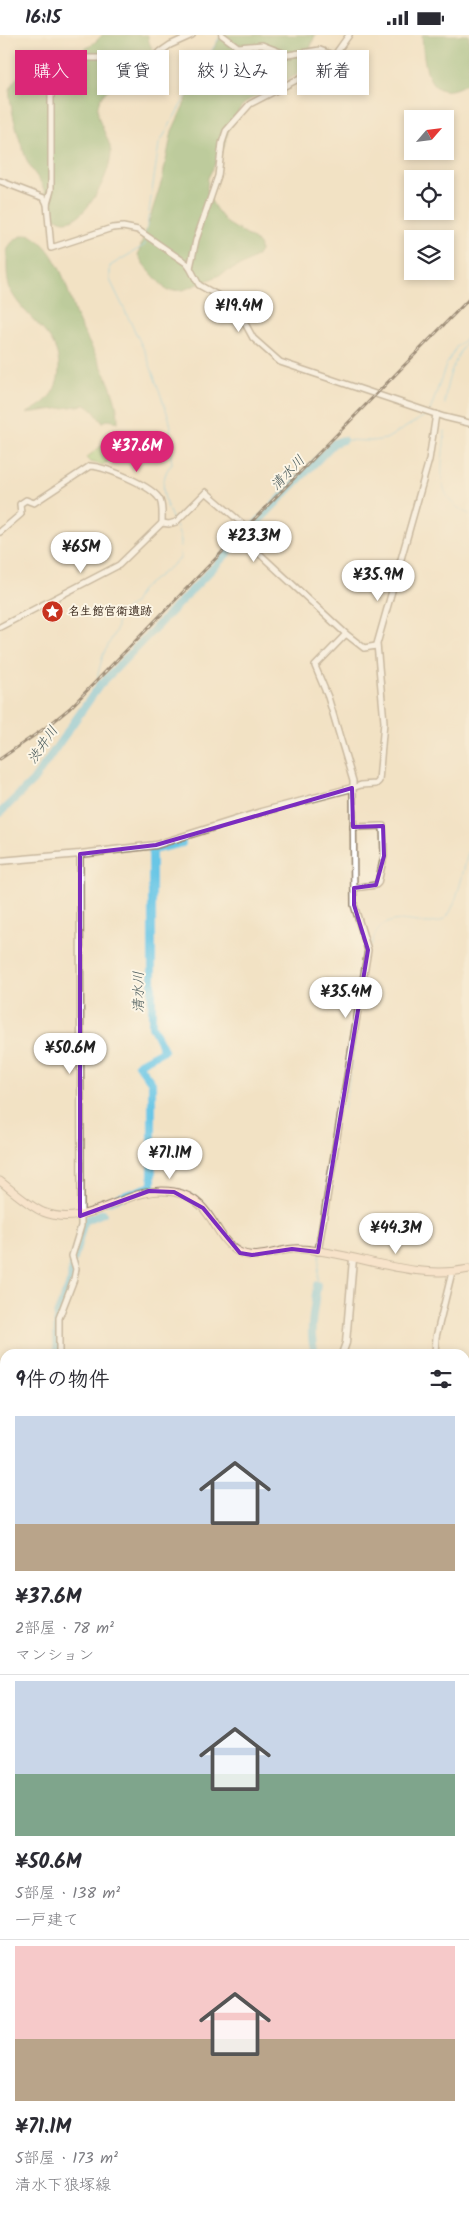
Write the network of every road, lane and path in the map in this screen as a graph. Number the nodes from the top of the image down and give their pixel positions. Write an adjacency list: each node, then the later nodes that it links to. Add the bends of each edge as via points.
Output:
1 (192, 35): 8 (street, via 151,58 88,58 54,69 51,88 51,190)
2 (222, 35): 5 (street, via 238,47 262,45 288,55)
3 (349, 35): 4 (street)
4 (339, 50)
5 (297, 54)
6 (297, 81): 9 (street, via 250,104 226,131 218,176)
7 (0, 181): 8 (street, via 44,198)
8 (47, 204): 9 (street, via 51,248 112,228 132,228)
9 (190, 268): 10 (street, via 199,285 235,305 253,338 280,361)
10 (431, 413): 11 (street); 16 (street, via 429,460)
11 (469, 423)
12 (162, 523): 13 (street, via 160,503 150,491 117,474 90,466 34,503 26,500 20,504 21,514); 14 (street, via 119,565); 15 (street, via 174,523 204,493 208,493 252,532 246,540 248,543)
13 (0, 532)
14 (0, 627)
15 (346, 634): 16 (street, via 362,647); 17 (street, via 315,665 335,721 353,781)
16 (376, 646): 17 (street, via 384,722 378,781)
17 (352, 788): 18 (street); 19 (street, via 156,845)
18 (353, 827): 21 (street); 21 (street, via 383,826 384,856 378,883)
19 (80, 854): 20 (street); 23 (street)
20 (0, 861)
21 (354, 889): 24 (street, via 354,905 368,950)
22 (0, 1181): 23 (main road, via 46,1213)
23 (80, 1216): 24 (main road, via 149,1191 174,1192 191,1198 203,1208 230,1245 240,1253 252,1255 292,1249); 28 (street, via 81,1231 72,1256 76,1269 59,1318)
24 (320, 1252): 25 (main road)
25 (354, 1259): 27 (main road, via 424,1273); 29 (street)
26 (469, 1269): 27 (main road)
27 (452, 1273): 30 (street)
28 (59, 1349)
29 (344, 1349)
30 (435, 1349)

